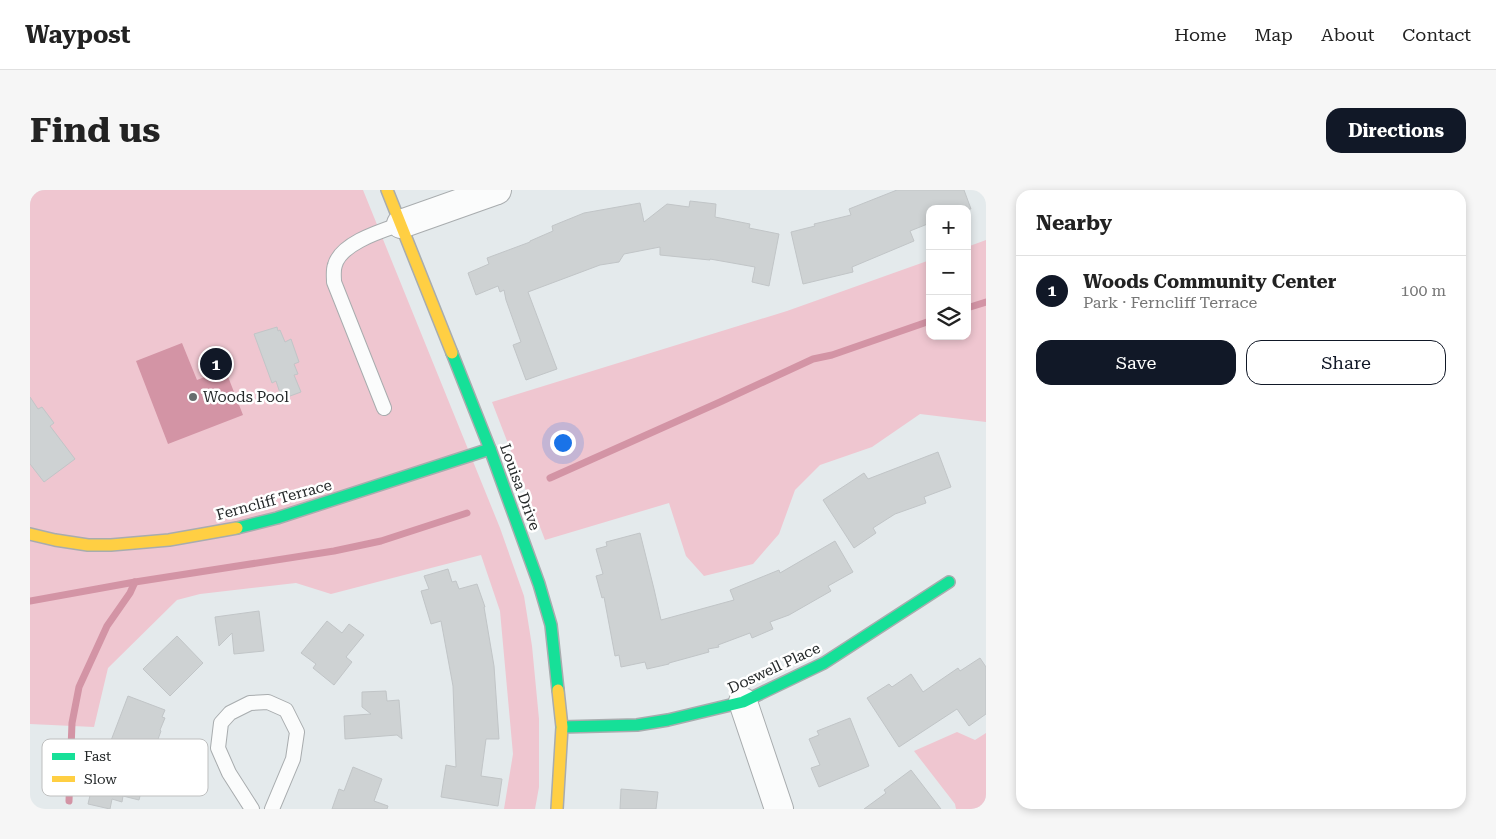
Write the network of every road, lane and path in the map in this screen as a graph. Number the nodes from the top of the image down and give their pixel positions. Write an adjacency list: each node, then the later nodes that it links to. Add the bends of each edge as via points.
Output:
1 (387, 190): 3 (street, Louisa Drive)
2 (497, 190): 3 (street)
3 (401, 224): 4 (lane, via 358,240 335,265 334,282); 5 (street, Louisa Drive)
4 (384, 408)
5 (490, 449): 6 (street, Ferncliff Terrace, via 277,518 228,530 110,545 88,545); 9 (street, Louisa Drive, via 551,625)
6 (30, 534)
7 (949, 582): 8 (street, Doswell Place, via 824,663)
8 (742, 702): 9 (street, Doswell Place, via 637,725); 13 (street)
9 (562, 727): 12 (street, Louisa Drive)
10 (252, 809): 11 (lane, via 229,773 218,748 221,723 230,713 250,703 268,702 286,710 297,732 293,759)
11 (272, 809)
12 (557, 809)
13 (778, 809)

